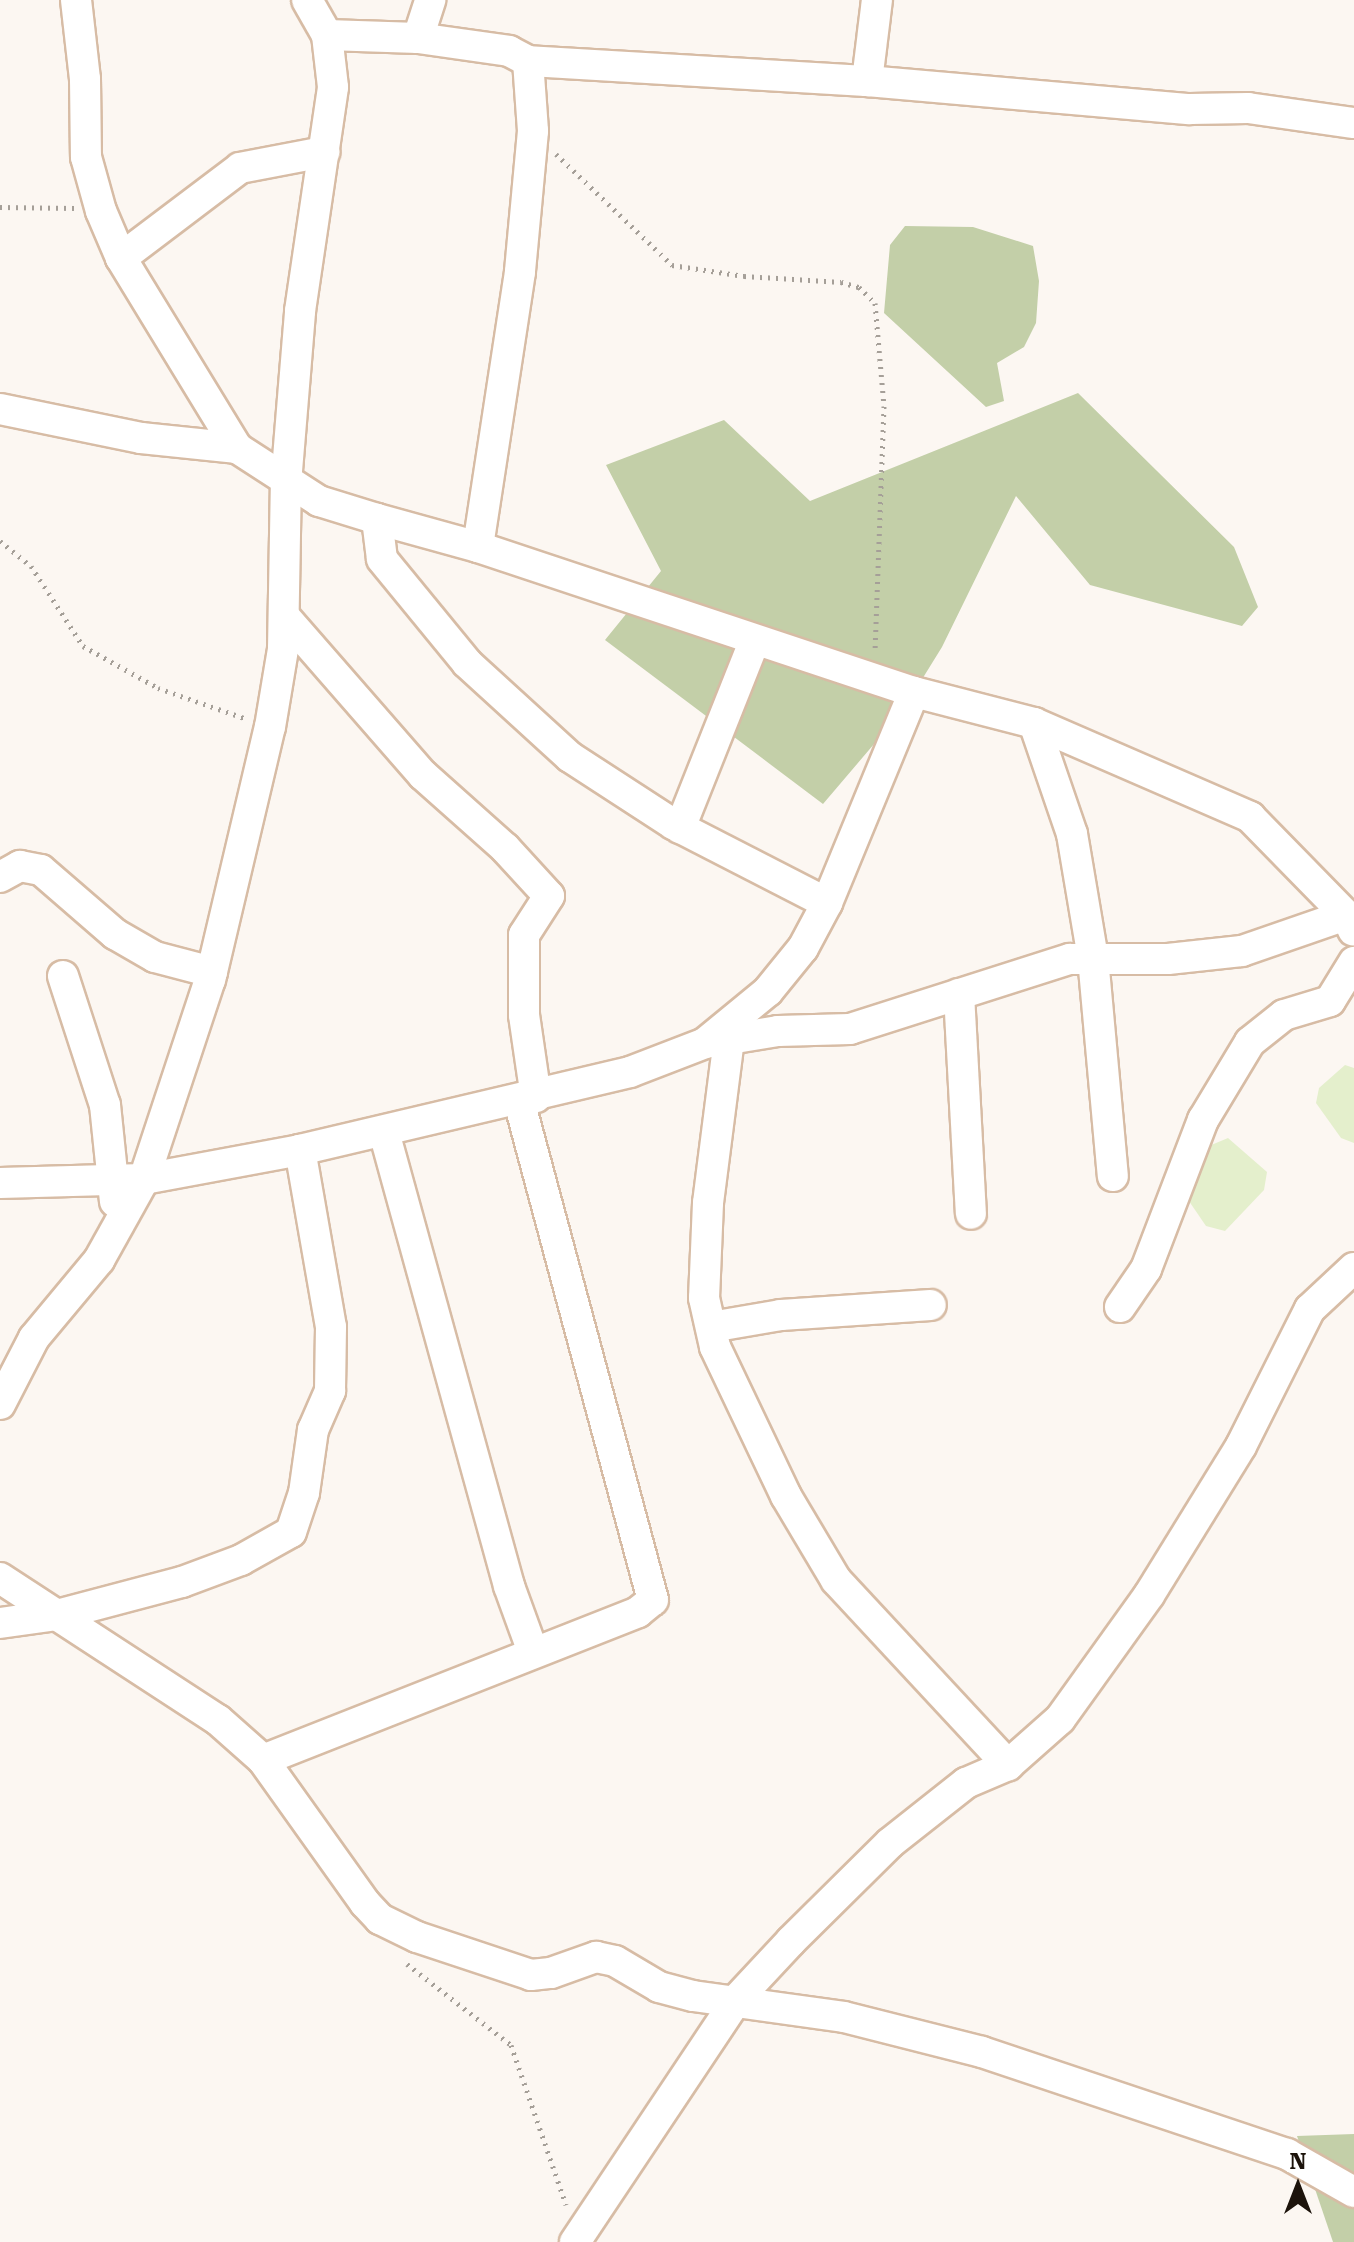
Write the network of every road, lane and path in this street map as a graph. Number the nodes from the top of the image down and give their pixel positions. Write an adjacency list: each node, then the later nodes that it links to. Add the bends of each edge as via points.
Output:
1 (76, 0): 13 (street, via 86,157)
2 (307, 0): 5 (street)
3 (430, 0): 6 (street)
4 (877, 0): 8 (street)
5 (327, 35): 6 (street); 11 (street, via 333,87)
6 (418, 38): 7 (street, via 509,51)
7 (528, 61): 8 (street); 10 (street)
8 (867, 81): 9 (street, via 1190,109 1248,108)
9 (1354, 123)
10 (533, 131): 20 (street, via 520,272); 23 (path, via 672,265 841,282 859,287 875,303 884,406)
11 (324, 152): 14 (street, via 240,168); 17 (street, via 300,311)
12 (0, 207): 13 (path)
13 (101, 211): 14 (street)
14 (121, 258): 16 (street)
15 (0, 409): 16 (street, via 141,438)
16 (237, 448): 17 (street)
17 (286, 483): 18 (street, via 335,509); 21 (street)
18 (377, 519): 20 (street); 27 (street, via 382,559 467,663 570,757)
19 (0, 541): 26 (path, via 31,566 83,646 158,688)
20 (478, 547): 22 (street)
21 (285, 617): 26 (street); 37 (street, via 423,775 505,848 549,896 524,935)
22 (755, 640): 23 (street); 27 (street)
23 (874, 679): 24 (street)
24 (914, 692): 25 (street); 29 (street)
25 (1034, 723): 30 (street, via 1250,817); 31 (street, via 1072,834)
26 (270, 727): 33 (street)
27 (680, 828): 29 (street)
28 (0, 877): 33 (street, via 20,866 41,870 115,934 155,957)
29 (827, 903): 36 (street, via 803,948)
30 (1350, 924): 31 (street, via 1242,951 1168,959)
31 (1093, 958): 35 (street, via 1070,959); 40 (street)
32 (1354, 962): 48 (street, via 1343,974 1341,992 1330,1001 1284,1015 1250,1042 1203,1120 1146,1269)
33 (212, 972): 41 (street)
34 (63, 976): 42 (street, via 105,1105)
35 (959, 994): 36 (street, via 850,1029); 44 (street)
36 (717, 1041): 37 (street, via 630,1072); 49 (street, via 704,1298)
37 (528, 1099): 38 (street); 54 (street, via 653,1600 638,1612)
38 (384, 1132): 39 (street); 54 (street, via 509,1586)
39 (300, 1150): 41 (street); 52 (street, via 331,1327 330,1391 313,1430 304,1493 291,1532 241,1560 182,1582)
40 (1113, 1176)
41 (144, 1179): 42 (street); 45 (street)
42 (114, 1181): 43 (street); 45 (street)
43 (0, 1183)
44 (971, 1214)
45 (118, 1227): 50 (street, via 99,1260 34,1338)
46 (1354, 1268): 56 (street, via 1310,1309 1241,1446 1141,1607 1060,1719)
47 (931, 1305): 49 (street, via 781,1315)
48 (1120, 1307)
49 (711, 1327): 56 (street, via 786,1496 836,1580)
50 (0, 1404)
51 (0, 1578): 52 (street)
52 (57, 1615): 53 (street); 55 (street, via 206,1711)
53 (0, 1623)
54 (533, 1652): 55 (street)
55 (263, 1760): 58 (street, via 380,1919 531,1975 596,1957 615,1961 659,1987)
56 (1008, 1765): 58 (street, via 966,1783 890,1843)
57 (399, 1958): 60 (path, via 511,2045 523,2068)
58 (737, 1999): 59 (street, via 904,2031 1071,2078 1165,2117 1287,2154); 60 (street)
59 (1354, 2192)
60 (576, 2240)

